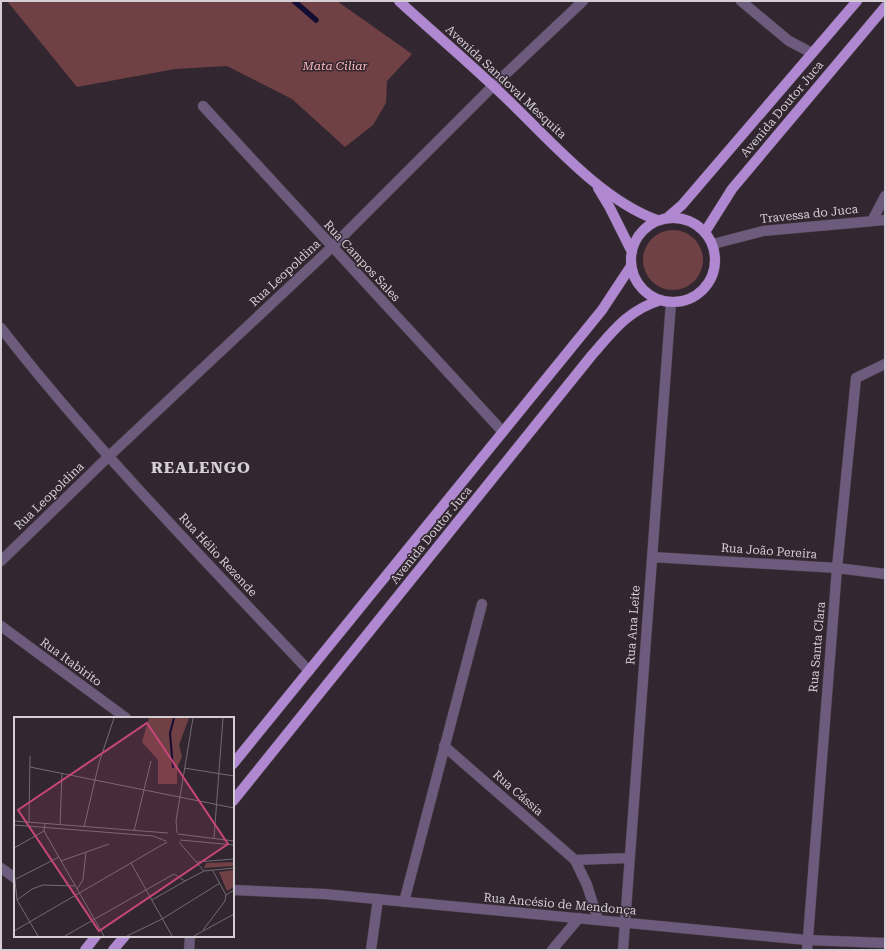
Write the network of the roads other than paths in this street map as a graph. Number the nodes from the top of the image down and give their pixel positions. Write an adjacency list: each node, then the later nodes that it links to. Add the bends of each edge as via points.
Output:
1 (398, 1): 7 (main road, Avenida Sandoval Mesquita)
2 (583, 1): 7 (street, Rua Leopoldina)
3 (741, 1): 6 (street, via 789,41)
4 (857, 1): 6 (main road, Avenida Doutor Juca)
5 (885, 7): 15 (main road, Avenida Doutor Juca, via 732,189)
6 (812, 53): 11 (main road, Avenida Doutor Juca)
7 (493, 86): 9 (main road, Avenida Sandoval Mesquita); 17 (street, Rua Leopoldina)
8 (203, 106): 17 (street, Rua Campos Sales)
9 (595, 183): 12 (main road, Avenida Sandoval Mesquita, via 623,205); 18 (main road, Avenida Sandoval Mesquita)
10 (885, 196): 14 (street)
11 (668, 218): 12 (main road); 15 (main road, via 682,218 695,223)
12 (658, 220): 18 (main road, via 645,228 636,239)
13 (885, 220): 14 (street, Travessa do Juca)
14 (872, 221): 16 (street, Travessa do Juca, via 763,231)
15 (705, 232): 16 (main road)
16 (713, 244): 20 (main road, via 714,272 708,284 698,294 685,300)
17 (332, 248): 23 (street, Rua Campos Sales); 24 (street, Rua Leopoldina)
18 (632, 252): 19 (main road)
19 (631, 266): 20 (main road, via 641,288 650,296); 23 (main road, Avenida Doutor Juca, via 602,310)
20 (666, 301): 25 (street, Rua Ana Leite); 35 (main road, Avenida Doutor Juca, via 647,304 623,320 592,355)
21 (1, 328): 24 (street, Rua Hélio Rezende, via 39,377)
22 (885, 364): 27 (street, Rua Santa Clara, via 856,378)
23 (503, 432): 31 (main road, Avenida Doutor Juca)
24 (108, 457): 26 (street, Rua Leopoldina); 31 (street, Rua Hélio Rezende)
25 (652, 557): 27 (street, Rua João Pereira); 36 (street, Rua Ana Leite)
26 (1, 561)
27 (837, 568): 28 (street, Rua João Pereira); 50 (street, Rua Santa Clara)
28 (885, 574)
29 (482, 604): 33 (street)
30 (1, 626): 32 (street, Rua Itabirito)
31 (309, 671): 34 (main road, Avenida Doutor Juca)
32 (125, 717)
33 (444, 746): 37 (street, Rua Cássia); 42 (street)
34 (234, 763)
35 (234, 800)
36 (629, 858): 37 (street); 45 (street, Rua Ana Leite)
37 (575, 860): 44 (street, Rua Cássia, via 587,885)
38 (1, 868): 39 (street)
39 (14, 877)
40 (234, 890): 41 (street, Rua Ancésio de Mendonça)
41 (378, 899): 42 (street, Rua Ancésio de Mendonça); 54 (street)
42 (404, 902): 43 (street, Rua Ancésio de Mendonça)
43 (579, 918): 44 (street, Rua Ancésio de Mendonça); 55 (street)
44 (598, 920): 45 (street, Rua Ancésio de Mendonça)
45 (624, 922): 50 (street, Rua Ancésio de Mendonça); 56 (street, Rua Ana Leite)
46 (95, 937): 51 (main road)
47 (124, 937): 52 (main road)
48 (190, 937): 53 (street)
49 (885, 943): 50 (street, Rua Ancésio de Mendonça)
50 (807, 945)
51 (85, 950)
52 (114, 950)
53 (189, 950)
54 (371, 950)
55 (552, 950)
56 (623, 950)

